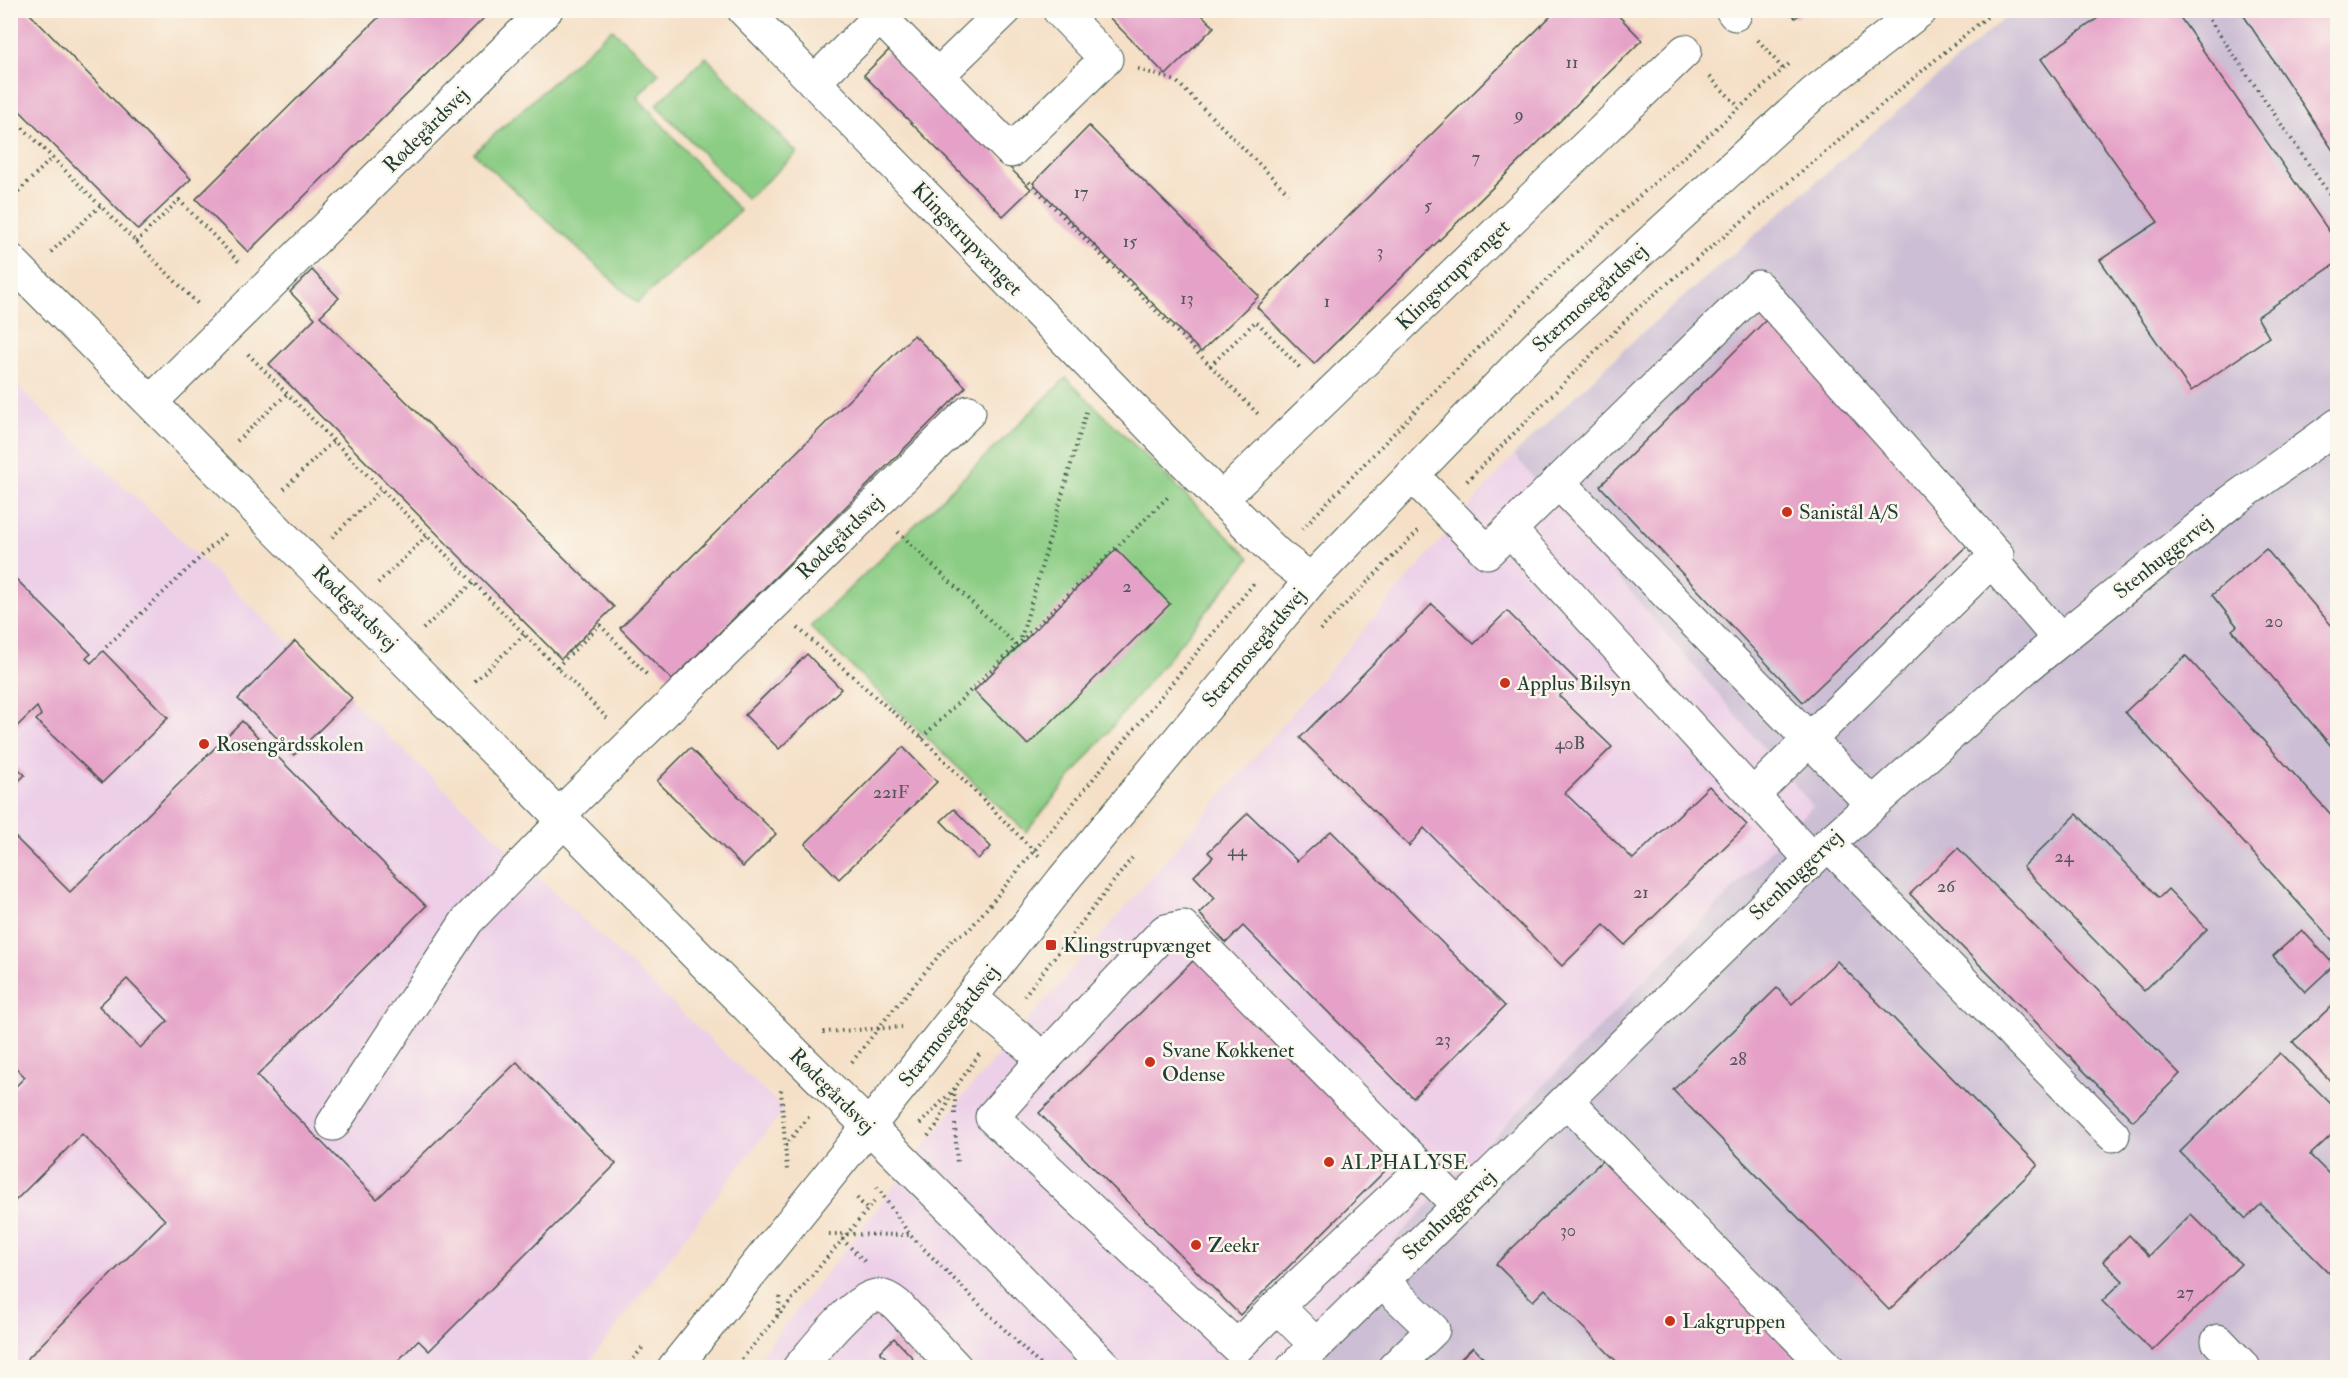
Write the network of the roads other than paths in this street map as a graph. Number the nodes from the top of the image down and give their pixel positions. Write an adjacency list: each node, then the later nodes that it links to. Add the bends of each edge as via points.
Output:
1 (546, 10): 11 (street, Rødegårdsvej)
2 (744, 10): 9 (street, Klingstrupvænget)
3 (1005, 10): 8 (street)
4 (1059, 10): 8 (street, via 1106,59 1011,151)
5 (1921, 10): 14 (street, Stærmosegårdsvej, via 1798,108 1540,343)
6 (884, 14): 8 (street); 9 (street)
7 (1685, 51): 16 (street, Klingstrupvænget)
8 (938, 75)
9 (814, 82): 16 (street, Klingstrupvænget)
10 (16, 275): 11 (street, Rødegårdsvej)
11 (152, 401): 24 (street, Rødegårdsvej)
12 (969, 412): 24 (street, Rødegårdsvej, via 673,702)
13 (2337, 425): 20 (street, Stenhuggervej, via 2231,502)
14 (1412, 475): 17 (street, via 1487,552); 19 (street, Stærmosegårdsvej)
15 (1558, 482): 17 (street); 18 (street, via 1758,286 1998,555); 21 (street)
16 (1221, 499): 19 (street, Klingstrupvænget, via 1278,555)
17 (1510, 530): 22 (street)
18 (1992, 561): 20 (street); 21 (street)
19 (1311, 580): 26 (street, Stærmosegårdsvej, via 1063,880)
20 (2060, 640): 23 (street, Stenhuggervej)
21 (1809, 738): 22 (street); 23 (street)
22 (1754, 794): 25 (street)
23 (1872, 804): 25 (street, Stenhuggervej)
24 (561, 818): 29 (street, via 467,921); 30 (street, Rødegårdsvej)
25 (1819, 852): 28 (street, Stenhuggervej); 31 (street)
26 (971, 998): 27 (street); 30 (street, Stærmosegårdsvej)
27 (1044, 1059): 32 (street, via 1165,931 1183,927); 35 (street, via 992,1117 1237,1347)
28 (1567, 1101): 33 (street, Stenhuggervej); 44 (street)
29 (333, 1124)
30 (868, 1127): 39 (street, Stærmosegårdsvej); 41 (street, Rødegårdsvej)
31 (2113, 1135)
32 (1423, 1169): 33 (street); 35 (street)
33 (1459, 1206): 34 (street, Stenhuggervej)
34 (1382, 1281): 37 (street, Stenhuggervej); 43 (street, via 1433,1330)
35 (1277, 1306): 37 (street)
36 (2217, 1341): 45 (street)
37 (1316, 1345): 42 (street, Stenhuggervej)
38 (945, 1364): 40 (street, via 897,1305 878,1295 856,1304)
39 (674, 1368)
40 (799, 1368)
41 (1106, 1368)
42 (1293, 1368)
43 (1394, 1368)
44 (1828, 1368)
45 (2244, 1368)

